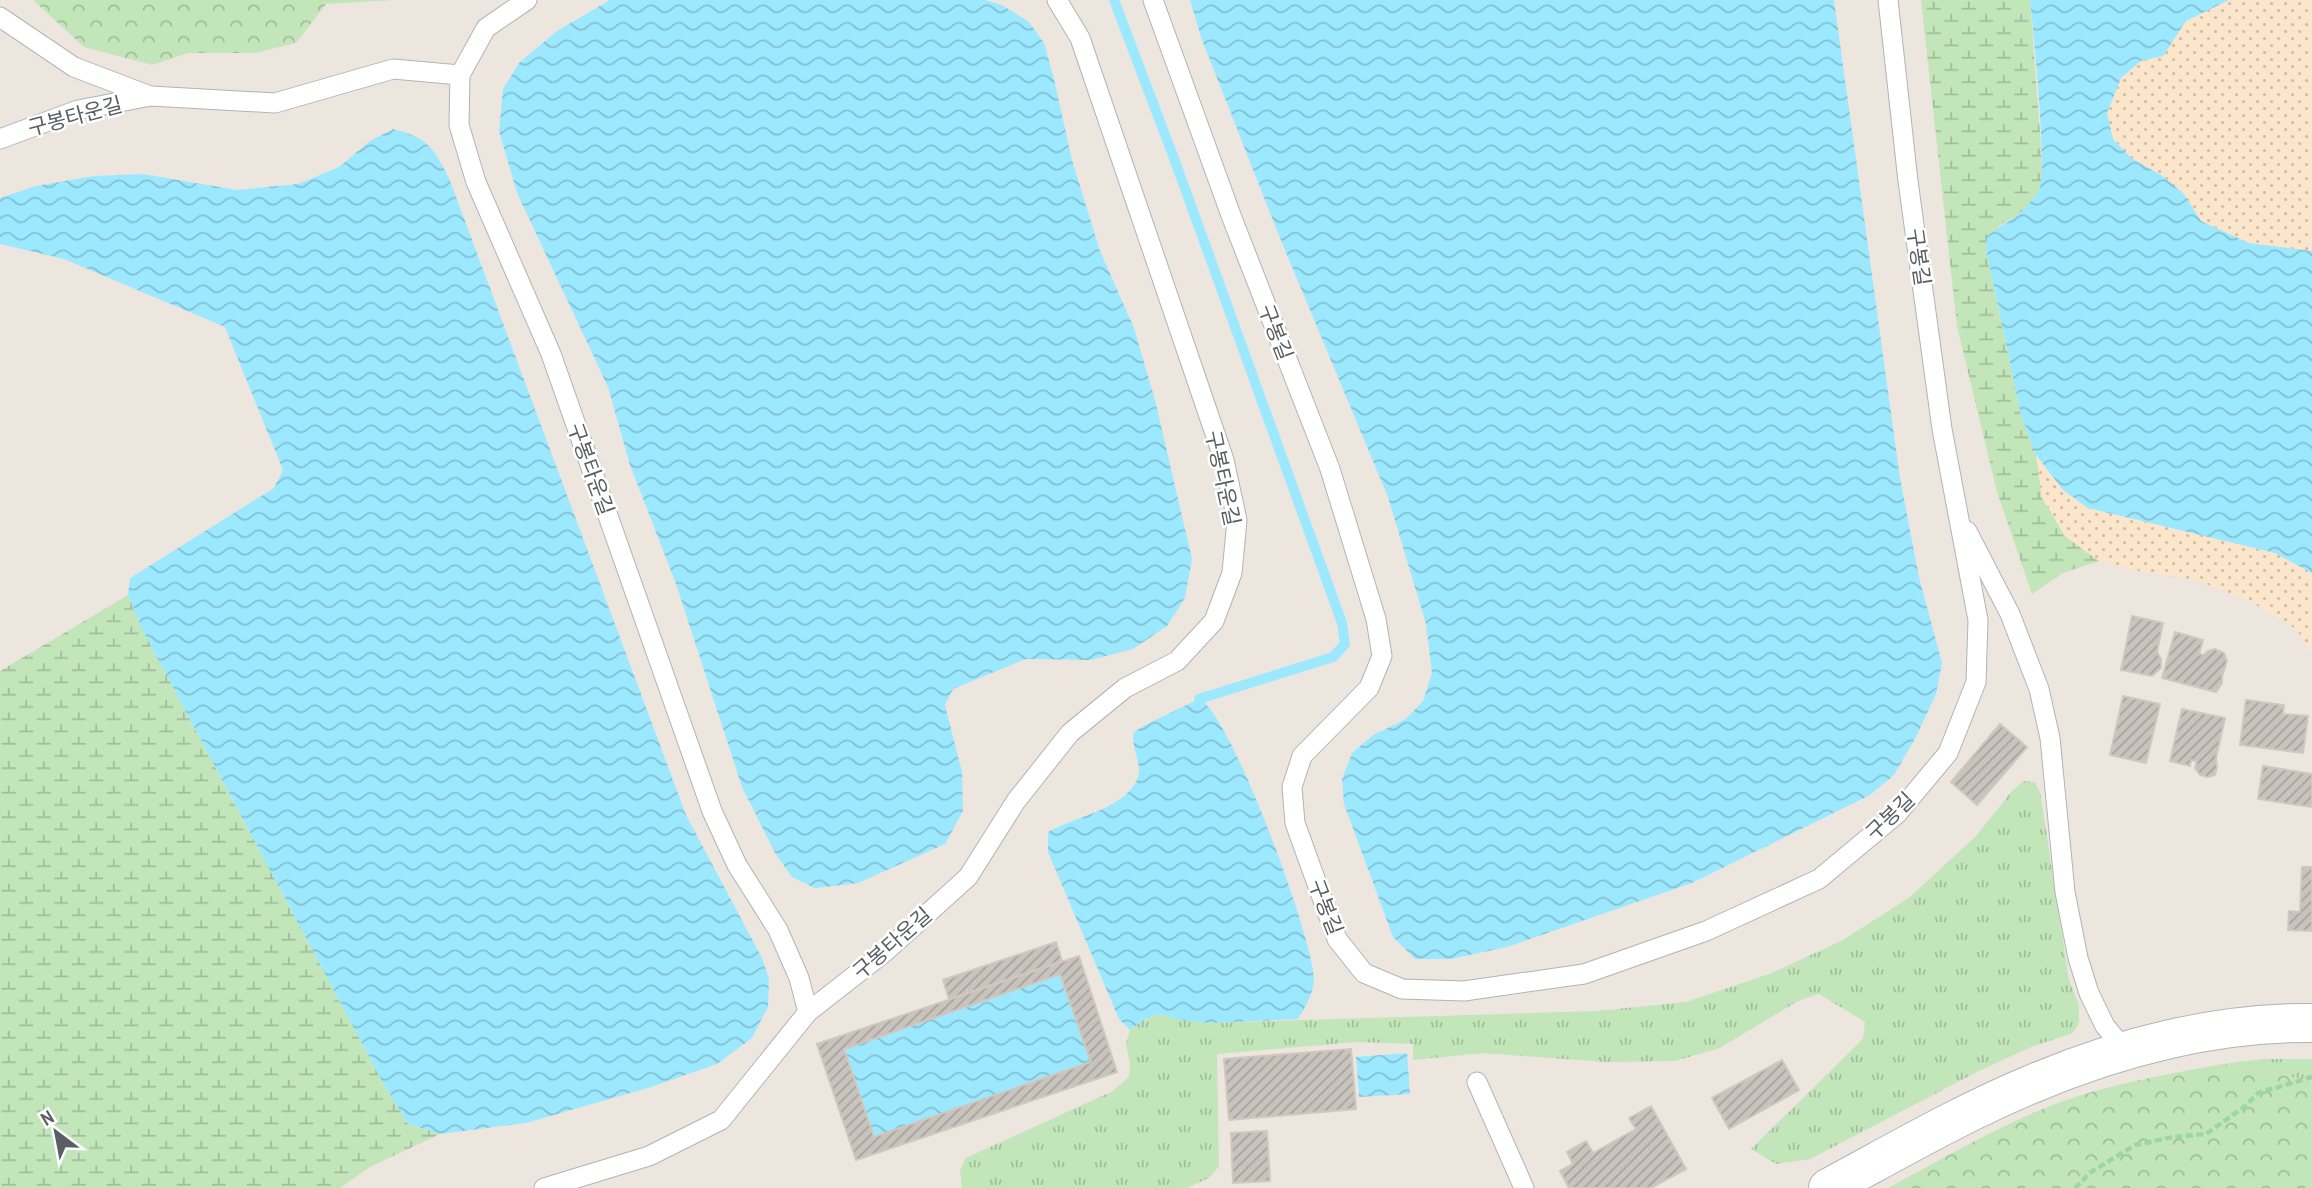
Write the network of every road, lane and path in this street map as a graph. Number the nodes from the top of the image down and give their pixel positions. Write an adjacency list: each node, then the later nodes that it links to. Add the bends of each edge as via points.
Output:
1 (527, 0): 6 (lane, 구봉타운길, via 486,27)
2 (1058, 0): 10 (lane, 구봉타운길, via 1080,38 1224,460 1237,520 1233,573 1214,621 1177,661 1125,688 1070,733 1016,801 968,877 886,951)
3 (1153, 0): 9 (lane, 구봉길, via 1330,469 1376,618 1382,656 1369,688 1302,756 1292,787 1295,823 1337,939 1364,973 1402,989 1464,991 1584,975 1706,931 1819,879 1897,814 1948,753 1976,682 1978,620)
4 (1888, 0): 9 (lane, 구봉길, via 1908,181)
5 (0, 17): 7 (lane, 구봉타운길, via 74,67)
6 (460, 75): 7 (lane, 구봉타운길, via 393,69 275,103); 10 (lane, 구봉타운길, via 458,125 476,181 551,354 712,811 737,865 778,930)
7 (151, 96): 8 (lane, 구봉타운길, via 78,110)
8 (0, 139)
9 (1958, 513): 12 (lane, 구봉길, via 2010,614 2039,689 2050,738 2065,892 2078,958 2105,1026)
10 (808, 1012): 15 (lane, 구봉타운길, via 721,1120 649,1156)
11 (2296, 1023): 12 (street, via 2195,1035)
12 (2126, 1051): 17 (street, via 2032,1084)
13 (2312, 1077): 18 (path, via 2258,1093 2206,1134 2135,1145 2091,1172)
14 (1477, 1082): 16 (lane)
15 (544, 1188)
16 (1524, 1188)
17 (1828, 1188)
18 (2075, 1188)

